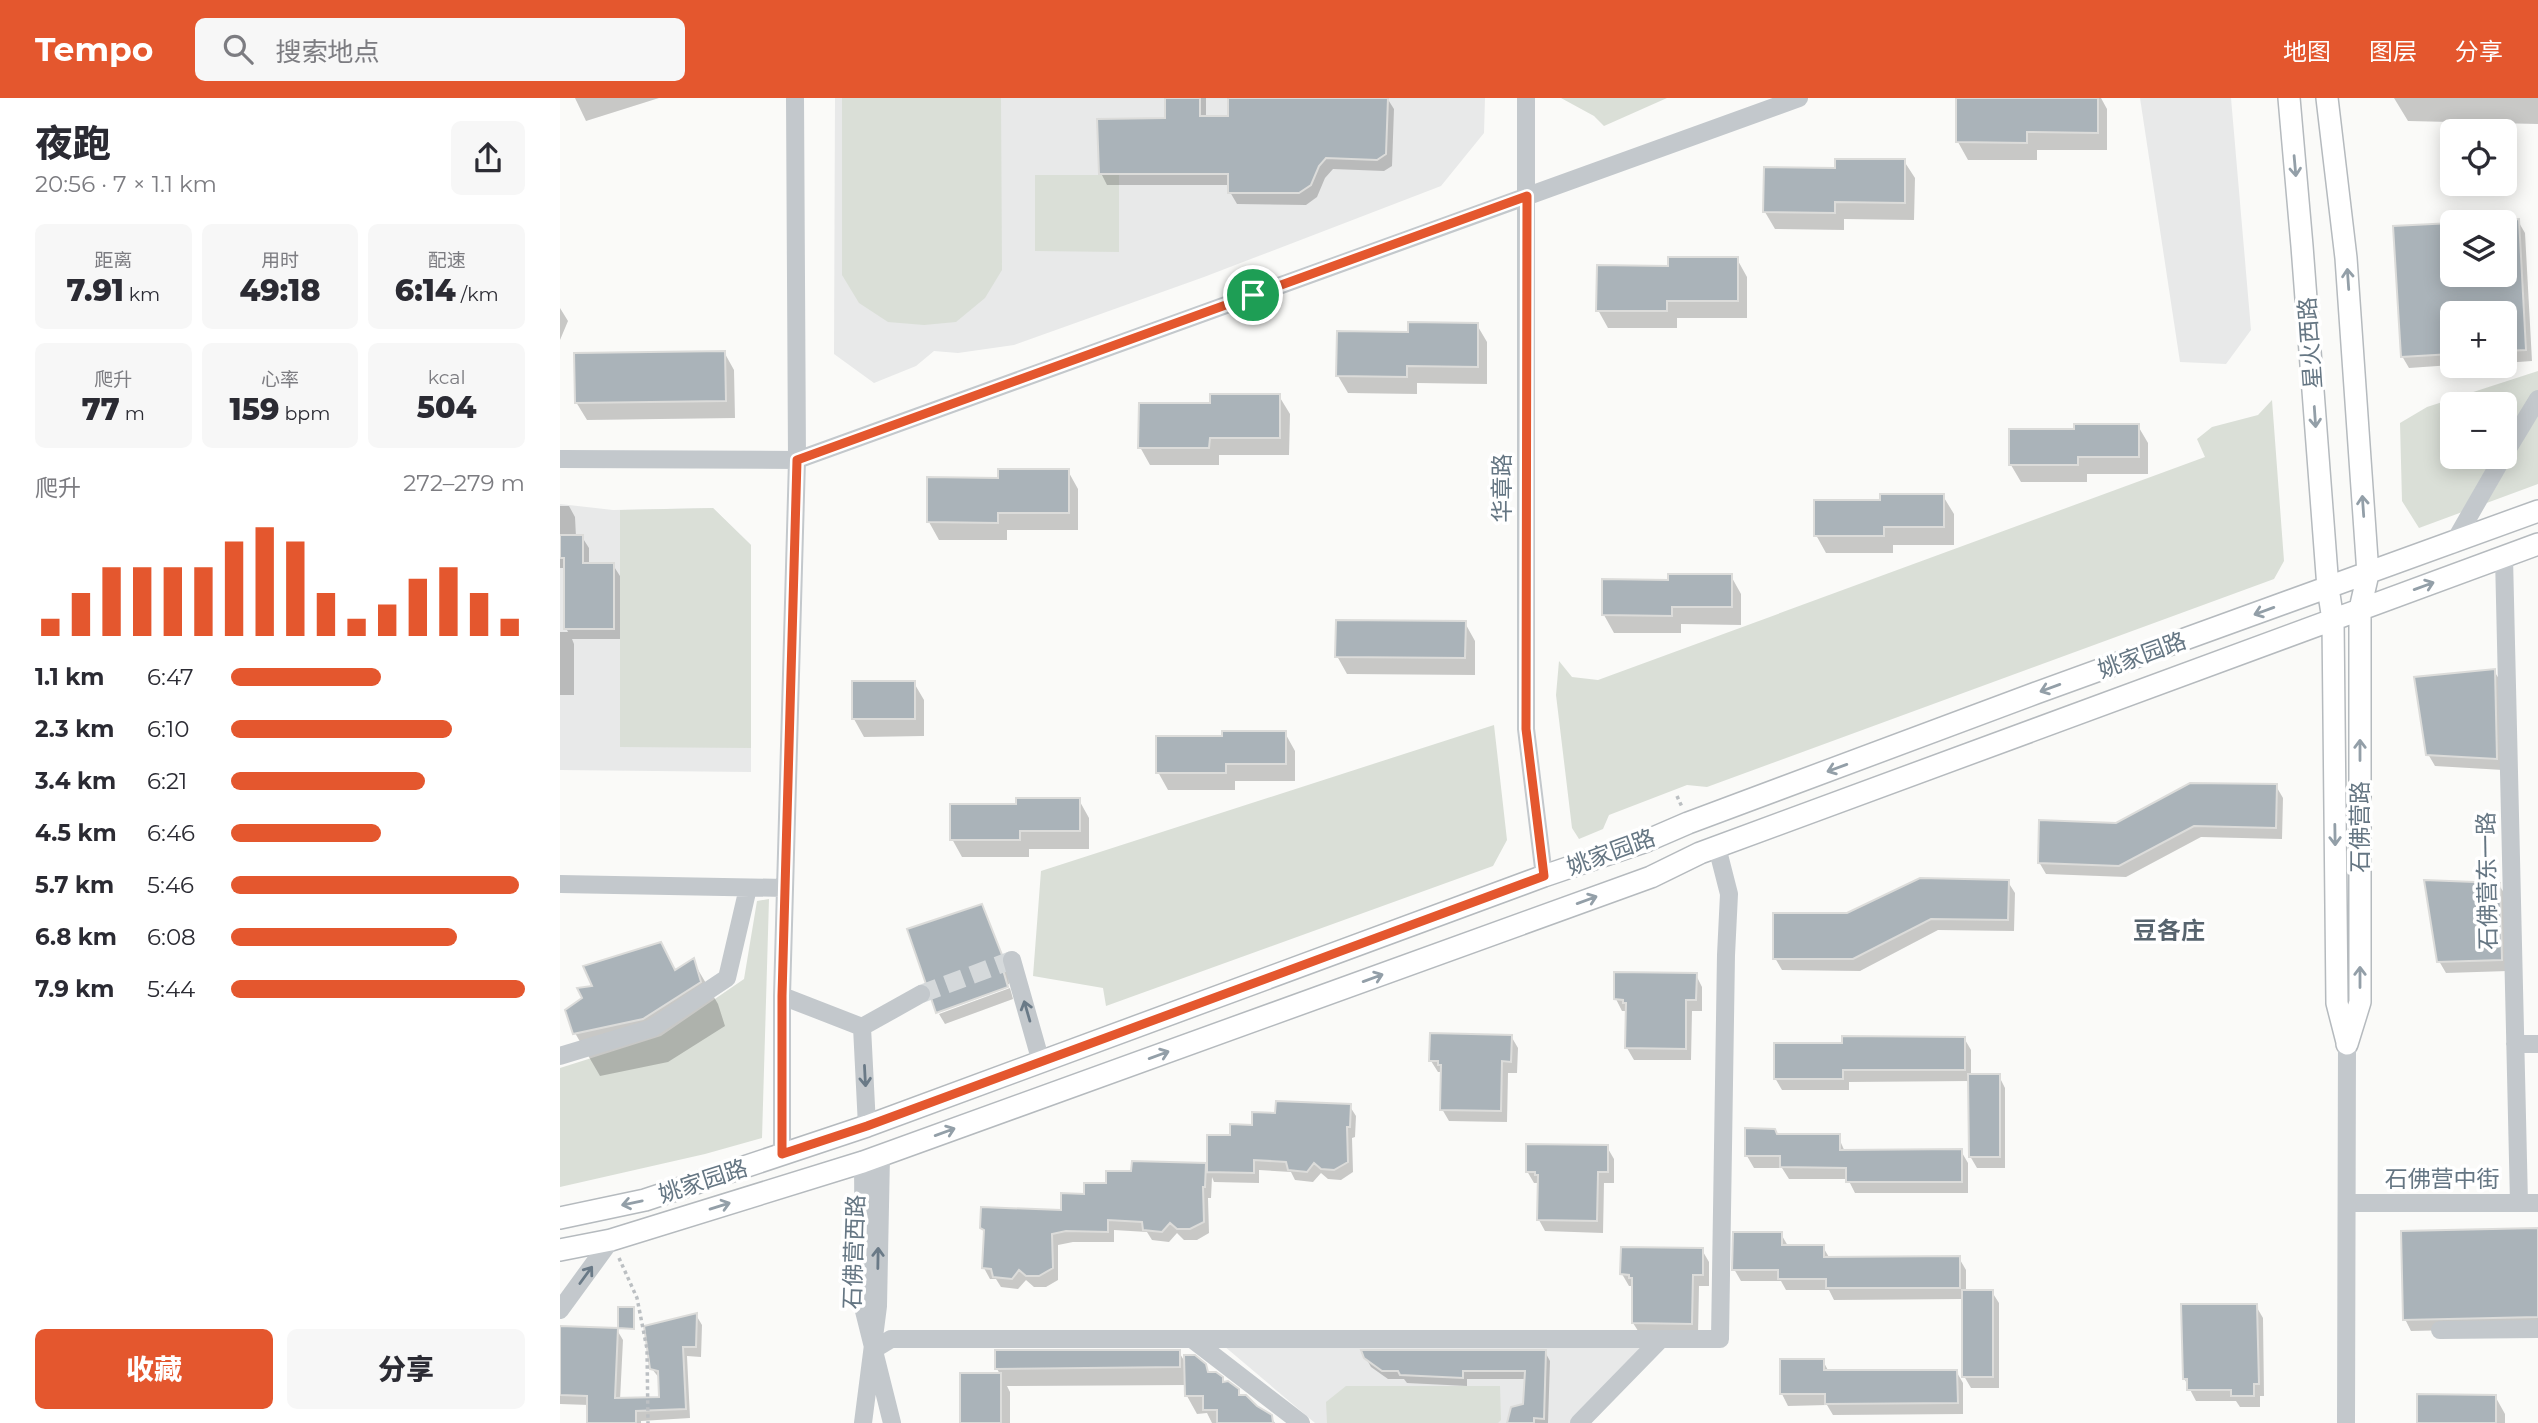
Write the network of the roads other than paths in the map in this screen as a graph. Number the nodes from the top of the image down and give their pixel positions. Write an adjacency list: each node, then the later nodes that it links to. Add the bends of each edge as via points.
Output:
1 (795, 98): 10 (street)
2 (1526, 98): 6 (street, 华章路)
3 (1799, 98): 6 (street)
4 (2289, 98): 17 (main road, 星火西路, one-way to 17)
5 (2326, 98): 16 (main road, 星火西路, one-way to 5, via 2346,258)
6 (1527, 196): 10 (street); 21 (street, 华章路, via 1526,729)
7 (2538, 399): 8 (street)
8 (2517, 434)
9 (560, 459): 10 (street)
10 (797, 460): 24 (street)
11 (2496, 469): 13 (street)
12 (2538, 511): 13 (main road, 姚家园路)
13 (2453, 544): 16 (main road, 姚家园路)
14 (2538, 544): 15 (main road, 姚家园路)
15 (2504, 557): 18 (main road, 姚家园路, one-way to 15); 30 (street, 石佛营东一路)
16 (2368, 575): 17 (main road, 姚家园路); 18 (main road, 星火西路)
17 (2328, 587): 19 (main road, 星火西路); 21 (main road, 姚家园路, one-way to 21)
18 (2360, 609): 19 (main road, 姚家园路); 29 (main road, 石佛营路, one-way to 18, via 2360,1002)
19 (2333, 620): 20 (main road, 姚家园路); 29 (main road, 石佛营路, one-way to 29, via 2337,1003)
20 (1717, 847): 36 (main road, 姚家园路, one-way to 20, via 1651,877); 47 (street, via 1729,894 1720,1339)
21 (1544, 876): 33 (main road, 姚家园路)
22 (560, 884): 23 (street)
23 (748, 888): 24 (street); 32 (street, via 727,978 652,1028)
24 (785, 888): 27 (street)
25 (1012, 960): 33 (street, one-way to 25)
26 (921, 994): 28 (street)
27 (782, 996): 28 (street); 35 (street)
28 (862, 1027): 34 (street, one-way to 34)
29 (2347, 1044): 37 (street, 石佛营路)
30 (2515, 1044): 31 (street); 38 (street, 石佛营东一路)
31 (2538, 1044)
32 (560, 1056)
33 (1041, 1062): 34 (main road, 姚家园路)
34 (867, 1126): 35 (main road, 姚家园路)
35 (782, 1154): 40 (main road, 姚家园路, one-way to 40, via 645,1200)
36 (872, 1159): 41 (main road, 姚家园路, one-way to 36); 48 (street, 石佛营西路, via 864,1311)
37 (2347, 1203): 38 (street, 石佛营中街); 53 (street, 石佛营路)
38 (2519, 1203): 39 (street, 石佛营中街)
39 (2538, 1203)
40 (560, 1218)
41 (611, 1240): 42 (main road, 姚家园路); 43 (street, one-way to 41)
42 (560, 1250)
43 (560, 1310)
44 (2538, 1329): 45 (street)
45 (2440, 1330)
46 (1192, 1339): 47 (street); 48 (street, via 891,1339); 51 (street)
47 (1661, 1339): 52 (street)
48 (873, 1350): 49 (street); 50 (street, 石佛营西路)
49 (863, 1423)
50 (892, 1423)
51 (1301, 1423)
52 (1579, 1423)
53 (2346, 1423)

